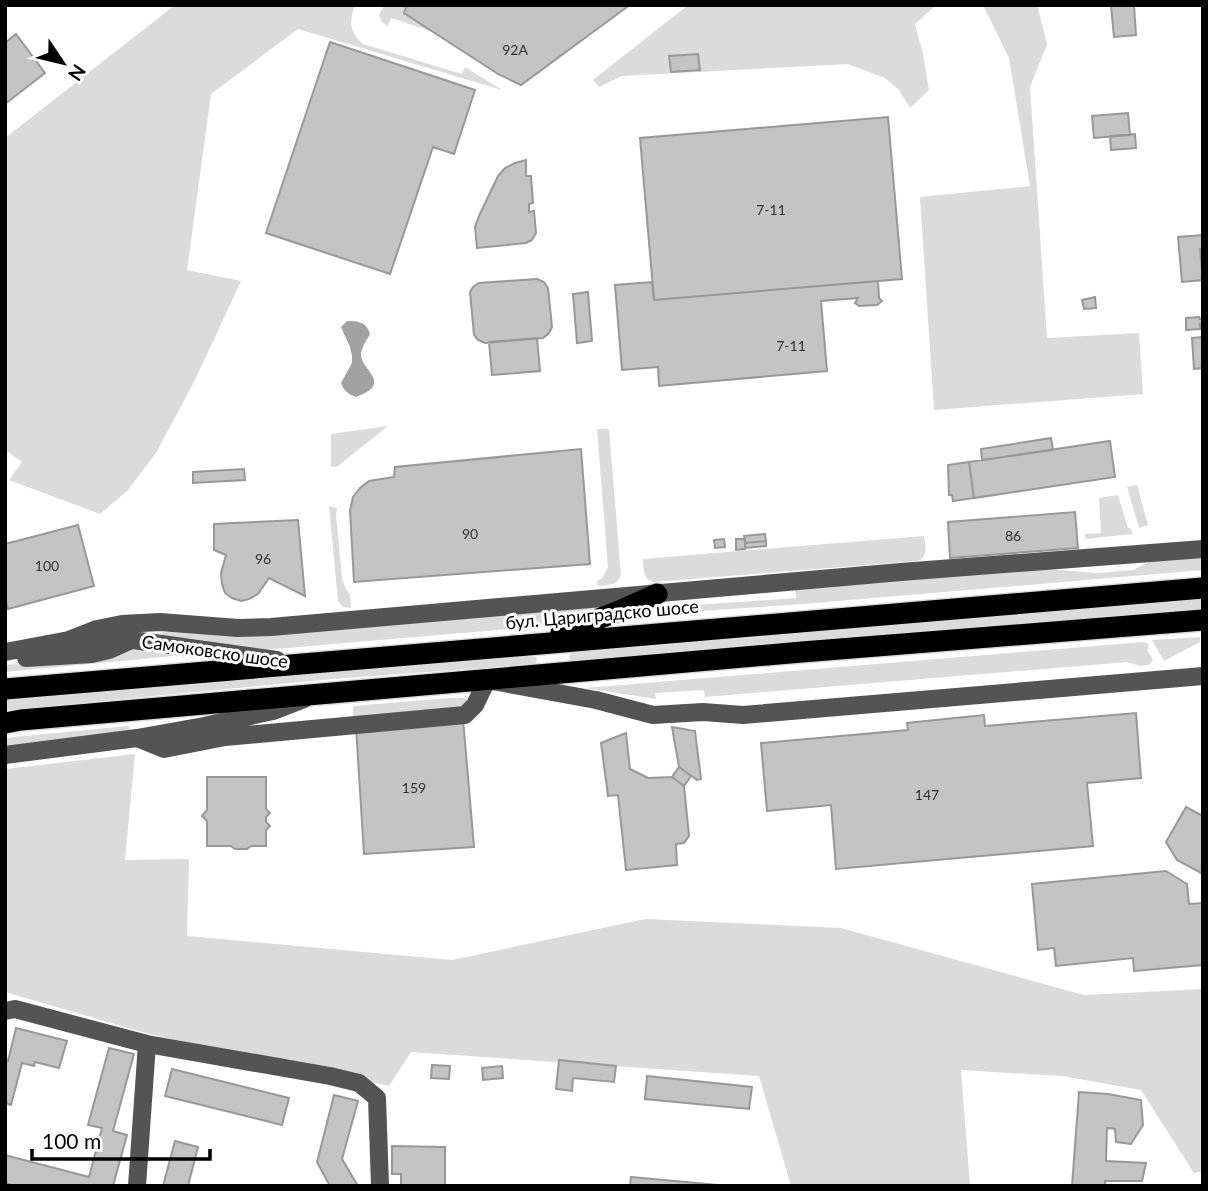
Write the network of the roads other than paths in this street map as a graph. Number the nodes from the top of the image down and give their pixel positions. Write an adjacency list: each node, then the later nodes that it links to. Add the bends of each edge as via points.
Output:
1 (1203, 549): 3 (street, бул. Цариградско шосе)
2 (1203, 588): 8 (highway, бул. Цариградско шосе)
3 (657, 594): 5 (street, бул. Цариградско шосе, via 271,627); 8 (highway)
4 (1203, 620): 13 (highway)
5 (195, 625): 6 (street, бул. Цариградско шосе, via 122,624); 7 (street, бул. Цариградско шосе)
6 (69, 640): 7 (street, Самоковско шосе); 9 (street, Самоковско шосе)
7 (133, 640): 10 (street, Самоковско шосе, via 92,654); 11 (street, Самоковско шосе)
8 (530, 643): 11 (highway, бул. Цариградско шосе)
9 (5, 652)
10 (5, 659)
11 (297, 663): 14 (highway, бул. Цариградско шосе)
12 (1203, 676): 13 (street, via 743,715 653,715)
13 (487, 680): 15 (highway); 17 (street, via 465,716 225,737 164,748)
14 (5, 689)
15 (315, 695): 16 (highway); 17 (street, via 273,711)
16 (5, 723)
17 (137, 738): 18 (street)
18 (5, 755)
19 (5, 1012): 20 (street, via 15,1009)
20 (147, 1044): 21 (street); 22 (street, via 359,1083 377,1098)
21 (137, 1186)
22 (380, 1186)

